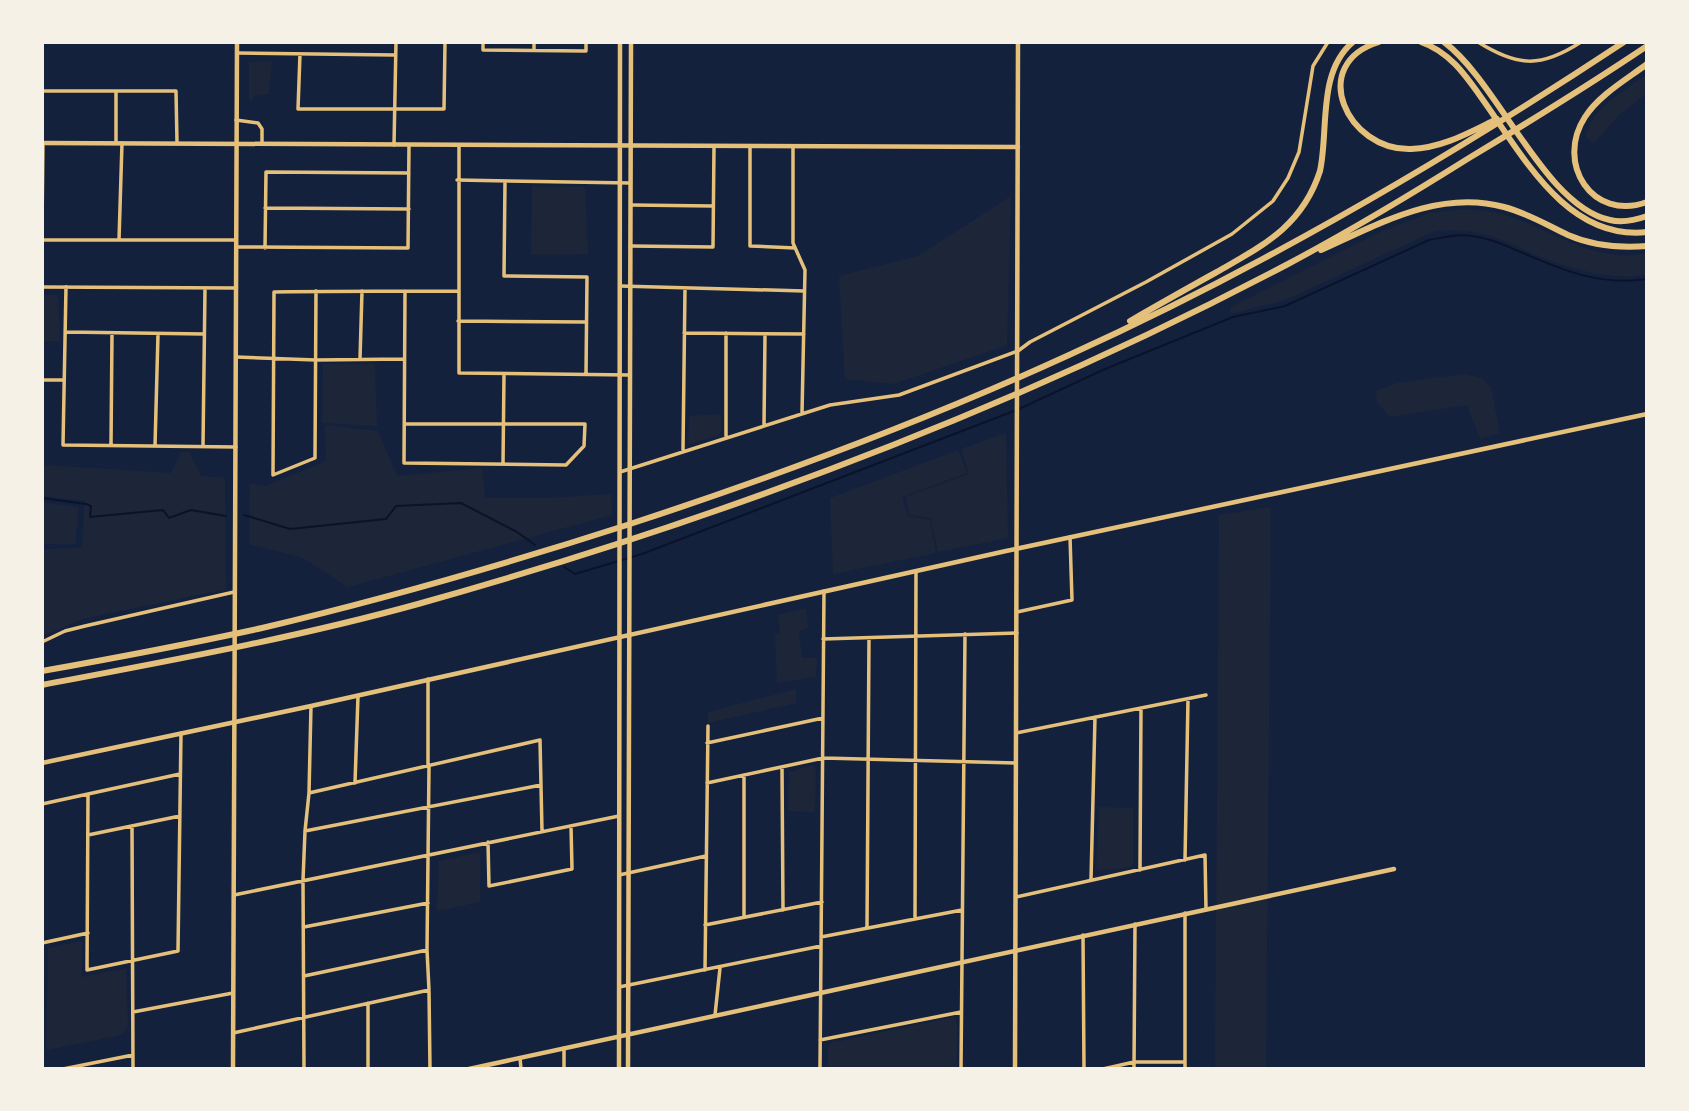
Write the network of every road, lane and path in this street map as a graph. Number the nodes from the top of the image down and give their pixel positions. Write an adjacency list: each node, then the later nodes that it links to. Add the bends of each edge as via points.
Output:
1 (237, 42): 20 (street)
2 (396, 42): 22 (street)
3 (445, 42): 26 (street, via 444,109)
4 (483, 42): 19 (street, via 483,50)
5 (534, 42): 19 (street)
6 (586, 42): 19 (street, via 586,51)
7 (620, 42): 37 (street)
8 (631, 42): 38 (street)
9 (1018, 42): 42 (street)
10 (1328, 42): 87 (street, via 1313,66 1298,152 1273,201 1231,234)
11 (1353, 42): 88 (highway, via 1331,77 1324,153 1315,186 1288,226 1265,244)
12 (1379, 42): 28 (highway, via 1354,55 1341,82 1340,93 1354,125 1385,145 1411,149)
13 (1421, 42): 55 (highway, via 1455,64 1537,175 1572,212 1611,230)
14 (1444, 42): 53 (highway, via 1465,60 1574,201 1610,220)
15 (1478, 42): 16 (street, via 1499,55 1533,62 1549,60)
16 (1581, 42)
17 (1624, 42): 28 (highway)
18 (1647, 46): 64 (highway, via 1485,149)
19 (534, 50)
20 (237, 53): 21 (street); 27 (street)
21 (300, 54): 22 (street); 26 (street, via 298,109)
22 (396, 55): 26 (street)
23 (1647, 64): 48 (highway, via 1591,109 1579,128 1573,153 1580,178 1600,200 1629,206)
24 (116, 91): 25 (street); 30 (street); 31 (street, via 176,91)
25 (42, 92)
26 (395, 110): 34 (street)
27 (236, 120): 32 (street); 33 (street, via 258,122)
28 (1476, 133): 88 (highway, via 1409,178 1279,250)
29 (43, 143): 30 (street); 54 (street)
30 (119, 143): 31 (street); 57 (street)
31 (177, 143): 32 (street)
32 (236, 143): 33 (street); 58 (street)
33 (262, 144): 34 (street)
34 (394, 145): 35 (street)
35 (409, 145): 36 (street); 43 (street)
36 (459, 145): 37 (street); 44 (street)
37 (620, 146): 38 (street); 46 (street)
38 (630, 146): 39 (street); 47 (street)
39 (714, 146): 40 (street); 50 (street)
40 (750, 146): 41 (street); 63 (street, via 750,246)
41 (793, 146): 42 (street); 63 (street)
42 (1018, 147): 87 (street)
43 (409, 173): 51 (street, via 266,172); 52 (street)
44 (457, 180): 45 (street); 75 (street)
45 (505, 181): 46 (street); 78 (street, via 504,276 587,277)
46 (620, 183): 47 (street); 65 (street)
47 (630, 183): 49 (street)
48 (1647, 202)
49 (630, 205): 50 (street); 59 (street)
50 (713, 206): 59 (street, via 713,247)
51 (265, 208): 52 (street); 62 (street)
52 (409, 209): 62 (street, via 408,248)
53 (1647, 216)
54 (42, 228)
55 (1647, 232)
56 (42, 240): 57 (street)
57 (119, 240): 58 (street)
58 (236, 240): 61 (street)
59 (630, 246): 68 (street)
60 (1647, 246): 64 (highway, via 1597,244 1505,207 1450,202 1411,211)
61 (236, 247): 62 (street); 70 (street)
62 (265, 247)
63 (795, 248): 76 (street, via 805,270)
64 (1287, 264): 130 (highway, via 986,407 717,510 415,604 265,641)
65 (620, 286): 68 (street); 96 (street)
66 (42, 287): 67 (street)
67 (66, 287): 69 (street); 79 (street)
68 (630, 287): 71 (street); 97 (street)
69 (205, 288): 70 (street); 84 (street)
70 (236, 288): 89 (street)
71 (685, 288): 76 (street); 81 (street)
72 (316, 291): 73 (street); 90 (street, via 274,292); 92 (street)
73 (362, 291): 74 (street); 93 (street)
74 (405, 291): 75 (street); 91 (street)
75 (458, 291): 77 (street)
76 (804, 291): 86 (street)
77 (458, 321): 78 (street); 94 (street, via 459,373)
78 (586, 322): 95 (street)
79 (65, 332): 80 (street); 99 (street)
80 (112, 333): 83 (street); 106 (street)
81 (684, 333): 82 (street); 110 (street)
82 (726, 333): 85 (street); 105 (street)
83 (158, 334): 84 (street); 107 (street)
84 (204, 334): 108 (street)
85 (765, 334): 86 (street); 104 (street)
86 (804, 334): 100 (street)
87 (1018, 351): 100 (street, via 899,395); 115 (street)
88 (1070, 355): 128 (highway, via 838,451 559,546 261,628)
89 (236, 357): 90 (street); 109 (street)
90 (274, 359): 92 (street); 92 (street, via 273,475 315,458)
91 (404, 359): 93 (street); 102 (street)
92 (316, 360): 93 (street)
93 (360, 360)
94 (504, 374): 95 (street); 103 (street)
95 (586, 374): 96 (street)
96 (620, 375): 97 (street); 113 (street)
97 (630, 375): 112 (street)
98 (42, 380): 99 (street)
99 (64, 380): 106 (street, via 63,445)
100 (802, 413): 104 (street)
101 (1647, 414): 114 (street)
102 (404, 424): 103 (street); 111 (street, via 404,463)
103 (504, 424): 111 (street); 111 (street, via 585,424 584,446 566,465)
104 (764, 425): 105 (street)
105 (726, 437): 110 (street)
106 (111, 445): 107 (street)
107 (155, 446): 108 (street)
108 (203, 446): 109 (street)
109 (236, 447): 118 (street)
110 (683, 451): 112 (street)
111 (503, 464)
112 (630, 468): 113 (street); 121 (street)
113 (620, 472): 124 (street)
114 (1070, 537): 115 (street); 119 (street, via 1072,600)
115 (1017, 549): 116 (street); 119 (street)
116 (916, 571): 117 (street); 123 (street)
117 (824, 591): 121 (street); 126 (street)
118 (234, 592): 127 (street, via 65,631); 138 (street)
119 (1017, 612): 120 (street)
120 (1017, 633): 122 (street); 141 (street)
121 (628, 634): 124 (street); 173 (street)
122 (965, 634): 123 (street); 146 (street)
123 (916, 636): 125 (street); 145 (street)
124 (620, 637): 129 (street); 161 (street)
125 (869, 638): 126 (street); 144 (street)
126 (823, 639): 137 (street)
127 (42, 642)
128 (42, 671)
129 (428, 679): 131 (street); 150 (street)
130 (42, 685)
131 (358, 694): 134 (street); 153 (street)
132 (1206, 695): 133 (street)
133 (1188, 699): 135 (street); 170 (street)
134 (311, 706): 138 (street); 156 (street)
135 (1141, 708): 136 (street); 172 (street)
136 (1096, 717): 141 (street); 176 (street)
137 (823, 718): 142 (street); 143 (street)
138 (234, 721): 140 (street); 177 (street)
139 (708, 726): 142 (street)
140 (181, 733): 147 (street); 151 (street)
141 (1016, 733): 148 (street)
142 (708, 743): 154 (street)
143 (822, 758): 144 (street); 149 (street); 179 (street)
144 (869, 759): 145 (street); 190 (street)
145 (916, 760): 146 (street); 186 (street)
146 (964, 761): 148 (street); 183 (street)
147 (42, 763)
148 (1016, 763): 178 (street)
149 (782, 766): 152 (street); 182 (street)
150 (429, 767): 153 (street); 155 (street, via 540,740); 159 (street)
151 (180, 774): 157 (street); 160 (street)
152 (744, 775): 154 (street); 185 (street)
153 (355, 783): 156 (street)
154 (707, 783): 169 (street)
155 (541, 785): 159 (street); 165 (street)
156 (309, 793): 164 (street)
157 (88, 795): 158 (street); 166 (street)
158 (42, 804)
159 (429, 808): 164 (street); 168 (street)
160 (180, 816): 163 (street); 198 (street, via 178,951)
161 (619, 816): 162 (street); 174 (street)
162 (571, 825): 165 (street); 167 (street, via 572,869 489,886)
163 (132, 826): 166 (street); 198 (street)
164 (304, 831): 175 (street)
165 (542, 831): 167 (street)
166 (88, 835): 191 (street)
167 (488, 842): 168 (street)
168 (429, 854): 175 (street); 180 (street)
169 (706, 856): 173 (street); 188 (street)
170 (1185, 860): 172 (street); 181 (street, via 1205,855)
171 (1394, 869): 181 (street)
172 (1140, 870): 176 (street)
173 (628, 873): 174 (street); 203 (street)
174 (619, 875): 204 (street)
175 (303, 880): 177 (street); 189 (street)
176 (1091, 880): 178 (street)
177 (234, 895): 207 (street)
178 (1016, 897): 197 (street)
179 (822, 902): 182 (street); 193 (street)
180 (428, 903): 189 (street); 196 (street)
181 (1206, 909): 184 (street)
182 (783, 910): 185 (street)
183 (962, 910): 186 (street); 199 (street)
184 (1185, 913): 187 (street); 221 (street)
185 (744, 917): 188 (street)
186 (915, 919): 190 (street)
187 (1135, 924): 192 (street); 220 (street)
188 (705, 925): 201 (street)
189 (304, 927): 202 (street)
190 (867, 928): 193 (street)
191 (88, 933): 194 (street); 198 (street, via 88,970)
192 (1083, 935): 197 (street); 236 (street)
193 (821, 937): 195 (street)
194 (42, 943)
195 (821, 946): 200 (street); 206 (street)
196 (427, 950): 202 (street); 205 (street)
197 (1016, 950): 199 (street); 235 (street)
198 (134, 960): 209 (street)
199 (961, 961): 206 (street); 210 (street)
200 (720, 968): 201 (street); 211 (street)
201 (705, 970): 203 (street)
202 (304, 976): 212 (street)
203 (628, 985): 204 (street); 214 (street)
204 (619, 987): 215 (street)
205 (429, 990): 208 (street); 227 (street)
206 (821, 992): 211 (street); 216 (street)
207 (233, 993): 209 (street); 213 (street)
208 (368, 1003): 212 (street); 226 (street)
209 (133, 1012): 218 (street)
210 (961, 1012): 216 (street); 234 (street)
211 (715, 1015): 214 (street)
212 (304, 1018): 213 (street); 225 (street)
213 (233, 1033): 224 (street)
214 (628, 1034): 215 (street); 232 (street)
215 (619, 1036): 217 (street); 231 (street)
216 (820, 1040): 233 (street)
217 (564, 1048): 219 (street); 230 (street)
218 (133, 1055): 222 (street); 223 (street)
219 (520, 1058): 228 (street); 229 (street)
220 (1134, 1062): 221 (street); 237 (street); 238 (street)
221 (1185, 1062): 239 (street)
222 (63, 1069)
223 (133, 1069)
224 (233, 1069)
225 (304, 1069)
226 (368, 1069)
227 (430, 1069)
228 (469, 1069)
229 (521, 1069)
230 (564, 1069)
231 (619, 1069)
232 (628, 1069)
233 (820, 1069)
234 (961, 1069)
235 (1016, 1069)
236 (1084, 1069)
237 (1103, 1069)
238 (1134, 1069)
239 (1185, 1069)

